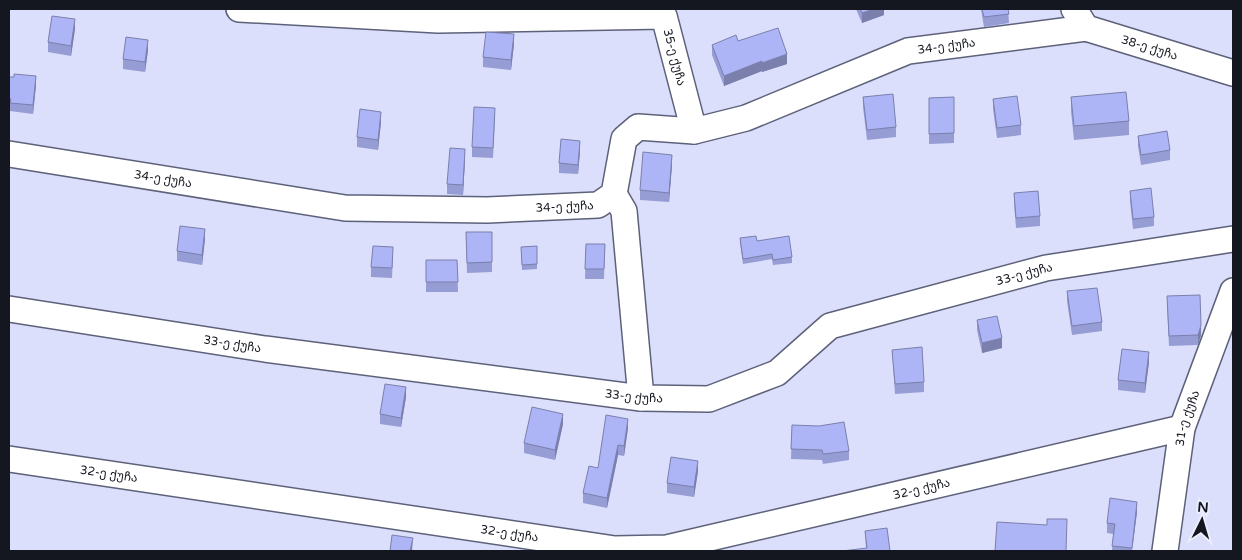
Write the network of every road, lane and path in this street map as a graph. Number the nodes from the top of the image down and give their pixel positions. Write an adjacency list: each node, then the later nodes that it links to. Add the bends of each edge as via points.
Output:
1 (239, 9): 2 (street, 35-ე ქუჩა, via 438,20)
2 (663, 12): 5 (street, 35-ე ქუჩა)
3 (1080, 18): 4 (street, 38-ე ქუჩა); 5 (street, 34-ე ქუჩა, via 908,51 746,118)
4 (1233, 73)
5 (694, 131): 7 (street, 34-ე ქუჩა, via 638,127 624,139)
6 (9, 154): 7 (street, 34-ე ქუჩა, via 345,208 487,210 598,205)
7 (614, 194): 11 (street, via 624,211)
8 (1233, 239): 11 (street, 33-ე ქუჩა, via 1046,268 830,326 777,373 709,399)
9 (1233, 291): 12 (street, 31-ე ქუჩა)
10 (9, 309): 11 (street, 33-ე ქუჩა, via 265,349)
11 (641, 398)
12 (1182, 428): 13 (street, 32-ე ქუჩა, via 667,548 615,549); 14 (street, 31-ე ქუჩა)
13 (9, 459)
14 (1165, 551)

